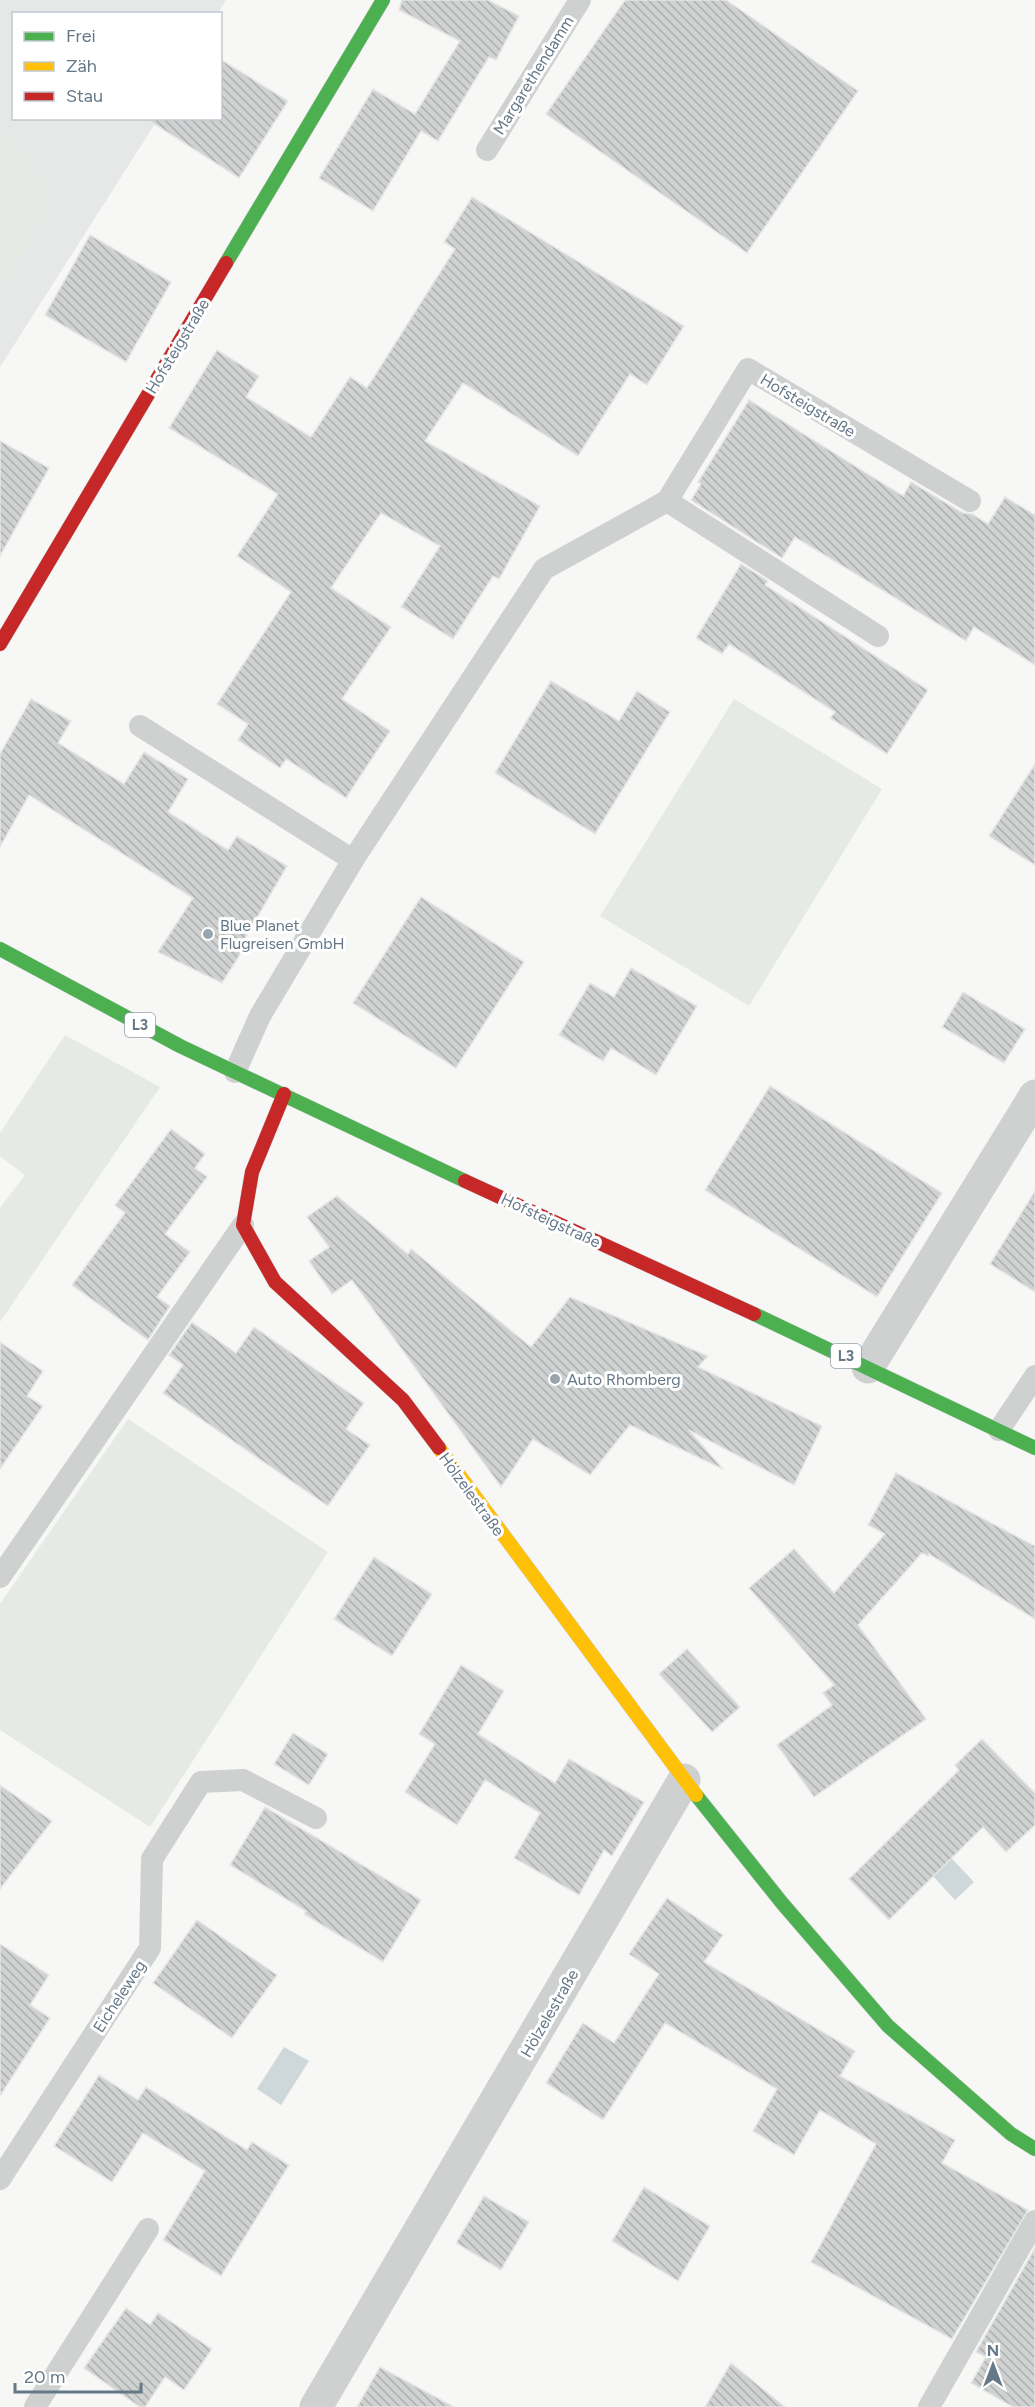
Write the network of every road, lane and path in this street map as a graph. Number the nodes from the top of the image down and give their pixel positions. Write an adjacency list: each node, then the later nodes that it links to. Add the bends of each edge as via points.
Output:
1 (383, 0): 7 (street, Hofsteigstraße)
2 (580, 0): 3 (lane, Margarethendamm)
3 (487, 150)
4 (667, 501): 5 (lane, Hofsteigstraße, via 748,369); 6 (lane); 9 (lane, Hofsteigstraße, via 544,569)
5 (970, 501)
6 (878, 636)
7 (0, 644)
8 (140, 726): 9 (lane)
9 (353, 860): 11 (lane, Hofsteigstraße, via 261,1016)
10 (0, 949): 11 (street, Hofsteigstraße / L3)
11 (235, 1072): 12 (street, Hofsteigstraße / L3)
12 (284, 1094): 14 (street, via 252,1172); 15 (street, Hofsteigstraße / L3)
13 (1035, 1096): 15 (street)
14 (243, 1225): 19 (lane); 20 (street, Hölzelestraße, via 275,1282 403,1401)
15 (868, 1367): 17 (street, Hofsteigstraße / L3)
16 (1035, 1376): 17 (lane)
17 (999, 1430): 18 (street, Hofsteigstraße / L3)
18 (1035, 1448)
19 (0, 1577)
20 (684, 1780): 22 (street, Hölzelestraße, via 782,1903 888,2026 1011,2134); 27 (street, Hölzelestraße)
21 (316, 1818): 23 (lane, Eicheleweg, via 243,1780 201,1782 152,1859 150,1948)
22 (1035, 2149)
23 (0, 2179)
24 (1035, 2221): 28 (lane)
25 (148, 2229): 26 (lane)
26 (35, 2407)
27 (316, 2407)
28 (929, 2407)

